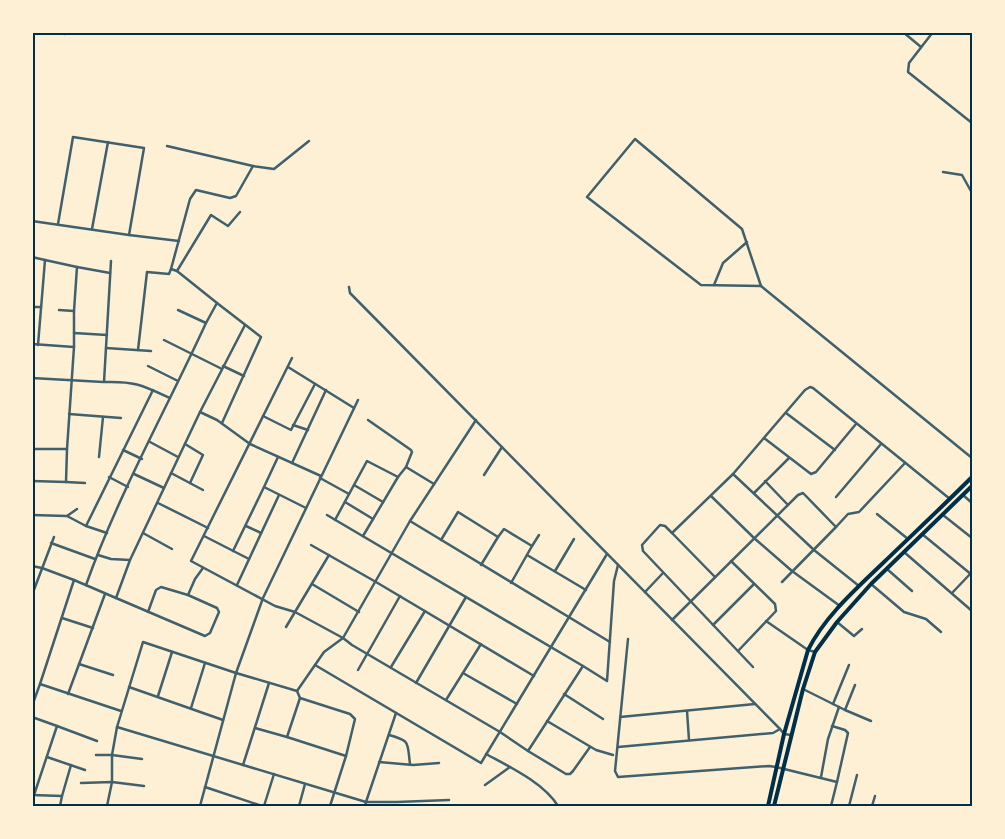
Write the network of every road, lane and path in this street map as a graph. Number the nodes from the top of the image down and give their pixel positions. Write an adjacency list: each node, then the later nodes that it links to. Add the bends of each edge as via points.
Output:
1 (57, 32): 2 (street)
2 (69, 32)
3 (903, 32): 5 (street)
4 (933, 32): 5 (street)
5 (921, 47): 6 (street, via 909,63 908,72)
6 (972, 123)
7 (309, 141): 10 (street, via 274,168)
8 (108, 142): 15 (street, via 73,136); 16 (street); 17 (street, via 144,148)
9 (167, 146): 10 (street)
10 (253, 166): 18 (street, via 236,196 230,198 196,190 192,194)
11 (943, 172): 12 (street, via 962,175)
12 (972, 193)
13 (240, 212): 25 (street, via 228,226 211,216)
14 (32, 221): 15 (street)
15 (58, 224): 16 (street)
16 (92, 229): 17 (street)
17 (129, 235): 18 (street)
18 (178, 241): 24 (street)
19 (747, 242): 27 (street, via 723,263); 27 (street, via 742,229 635,139 587,197 701,285); 28 (street)
20 (32, 257): 21 (street)
21 (45, 260): 23 (street); 32 (street)
22 (111, 261): 26 (street)
23 (77, 267): 26 (street); 35 (street)
24 (171, 269): 25 (street); 45 (street, via 169,274 147,272)
25 (177, 271): 30 (street)
26 (110, 273): 39 (street)
27 (714, 285): 28 (street)
28 (761, 286): 90 (street)
29 (349, 287): 70 (street, via 350,293)
30 (217, 302): 36 (street); 37 (street)
31 (32, 307): 32 (street)
32 (41, 307): 42 (street)
33 (58, 310): 35 (street)
34 (178, 310): 36 (street)
35 (74, 311): 38 (street)
36 (206, 323): 47 (street)
37 (245, 325): 51 (street); 52 (street, via 261,337)
38 (74, 333): 39 (street); 43 (street)
39 (107, 335): 44 (street)
40 (164, 340): 47 (street)
41 (32, 344): 42 (street)
42 (38, 345): 43 (street)
43 (74, 347): 54 (street)
44 (106, 348): 45 (street); 56 (street)
45 (138, 350): 46 (street)
46 (152, 351)
47 (192, 354): 51 (street); 55 (street)
48 (292, 358): 50 (street)
49 (148, 366): 55 (street)
50 (288, 367): 57 (street); 66 (street)
51 (222, 368): 52 (street); 63 (street)
52 (244, 376): 71 (street)
53 (32, 378): 54 (street)
54 (72, 380): 56 (street); 65 (street)
55 (178, 381): 60 (street)
56 (104, 382): 58 (street, via 139,383)
57 (315, 384): 59 (street); 73 (street)
58 (153, 390): 60 (street); 83 (street)
59 (326, 390): 62 (street); 74 (street)
60 (170, 398): 76 (street)
61 (358, 400): 62 (street)
62 (354, 408): 99 (street)
63 (200, 412): 71 (street); 77 (street)
64 (786, 413): 72 (street, via 805,390 813,388); 75 (street); 84 (street)
65 (69, 414): 67 (street); 82 (street)
66 (263, 416): 73 (street, via 291,430); 78 (street)
67 (103, 417): 68 (street); 87 (street)
68 (121, 418)
69 (368, 420): 93 (street, via 411,450)
70 (476, 420): 80 (street); 107 (street)
71 (222, 424): 78 (street)
72 (856, 424): 79 (street); 84 (street)
73 (293, 425): 74 (street)
74 (308, 430): 91 (street)
75 (764, 438): 89 (street); 96 (street)
76 (150, 442): 85 (street); 88 (street)
77 (185, 444): 85 (street); 106 (street, via 203,455)
78 (250, 444): 86 (street); 140 (street)
79 (881, 444): 92 (street); 119 (street)
80 (502, 447): 97 (street); 165 (street)
81 (32, 449): 82 (street)
82 (67, 449): 104 (street)
83 (122, 450): 88 (street); 98 (street)
84 (835, 450): 89 (street, via 811,474)
85 (178, 457): 94 (street)
86 (278, 457): 91 (street); 112 (street)
87 (99, 458)
88 (142, 458): 95 (street)
89 (789, 458): 103 (street)
90 (972, 458)
91 (292, 463): 99 (street)
92 (905, 463): 120 (street); 139 (street, via 859,512 848,514)
93 (406, 467): 100 (street); 107 (street)
94 (171, 473): 106 (street); 111 (street)
95 (134, 474): 110 (street); 111 (street)
96 (733, 474): 114 (street); 118 (street)
97 (484, 475)
98 (109, 477): 110 (street); 137 (street)
99 (321, 477): 115 (street); 126 (street)
100 (398, 477): 108 (street, via 367,461); 123 (street)
101 (972, 477): 120 (main road)
102 (32, 481): 104 (street)
103 (765, 481): 114 (street); 125 (street)
104 (66, 482): 105 (street)
105 (84, 483)
106 (190, 483): 113 (street)
107 (434, 484): 136 (street)
108 (354, 485): 115 (street); 123 (street)
109 (972, 486): 117 (main road)
110 (128, 487): 141 (street)
111 (164, 488): 121 (street)
112 (264, 488): 116 (street); 138 (street)
113 (203, 490)
114 (754, 493): 132 (street)
115 (349, 494): 122 (street)
116 (279, 495): 126 (street); 143 (street)
117 (963, 495): 124 (street); 129 (main road)
118 (711, 496): 144 (street); 151 (street)
119 (836, 497)
120 (950, 499): 154 (main road)
121 (157, 502): 140 (street); 142 (street)
122 (345, 502): 134 (street); 135 (street)
123 (383, 502): 134 (street)
124 (972, 503)
125 (788, 504): 132 (street); 139 (street, via 803,493)
126 (306, 508): 203 (street)
127 (77, 509): 133 (street)
128 (877, 514): 154 (street)
129 (943, 514): 145 (main road); 152 (street)
130 (32, 515): 133 (street)
131 (327, 515): 135 (street)
132 (778, 515): 151 (street); 160 (street)
133 (67, 516): 137 (street)
134 (373, 519): 148 (street)
135 (335, 520): 148 (street)
136 (410, 521): 155 (street); 163 (street)
137 (86, 526): 141 (street)
138 (246, 526): 143 (street); 161 (street)
139 (836, 527): 160 (street)
140 (208, 528): 147 (street)
141 (107, 533): 164 (street)
142 (142, 533): 159 (street); 170 (street)
143 (261, 533): 169 (street)
144 (672, 533): 180 (street, via 660,525 642,545); 182 (street)
145 (922, 534): 162 (main road); 181 (street)
146 (539, 535): 158 (street)
147 (204, 536): 161 (street); 176 (street, via 191,562)
148 (363, 536): 163 (street)
149 (54, 537): 156 (street)
150 (498, 538): 155 (street, via 458,512); 158 (street, via 504,529); 172 (street)
151 (754, 538): 171 (street); 179 (street)
152 (972, 538)
153 (574, 539): 178 (street)
154 (908, 539): 192 (main road)
155 (440, 540): 172 (street)
156 (52, 543): 168 (street); 175 (street)
157 (312, 545): 166 (street)
158 (532, 546): 167 (street)
159 (172, 549)
160 (814, 550): 179 (street); 192 (street)
161 (234, 551): 169 (street)
162 (904, 552): 177 (main road); 196 (street)
163 (392, 553): 184 (street); 201 (street)
164 (98, 554): 168 (street); 170 (street, via 111,559)
165 (607, 554): 174 (street); 193 (street)
166 (329, 555): 184 (street); 187 (street)
167 (527, 555): 178 (street); 186 (street)
168 (95, 559): 190 (street)
169 (249, 559): 191 (street)
170 (130, 560): 202 (street)
171 (731, 561): 182 (street); 188 (street)
172 (481, 565): 186 (street)
173 (32, 566): 175 (street)
174 (618, 566): 195 (street); 224 (street)
175 (42, 568): 183 (street); 198 (street)
176 (203, 568): 191 (street); 199 (street)
177 (887, 569): 189 (main road); 194 (street)
178 (555, 571): 193 (street)
179 (792, 571): 185 (street); 205 (street)
180 (663, 573): 195 (street); 204 (street)
181 (972, 574): 196 (street)
182 (715, 577): 204 (street)
183 (74, 580): 190 (street); 212 (street)
184 (376, 582): 200 (street); 210 (street)
185 (782, 582)
186 (511, 583): 211 (street)
187 (312, 584): 209 (street); 210 (street)
188 (754, 584): 214 (street, via 775,604 776,611); 216 (street)
189 (871, 584): 215 (main road); 221 (street, via 904,612 926,619)
190 (86, 585): 197 (street)
191 (237, 585): 203 (street)
192 (859, 586): 205 (main road)
193 (586, 590): 211 (street)
194 (912, 591)
195 (645, 592): 213 (street)
196 (952, 593): 207 (street)
197 (106, 594): 202 (street); 219 (street)
198 (32, 595)
199 (188, 595): 208 (street, via 158,588); 208 (street, via 219,610 207,636)
200 (400, 596): 206 (street); 231 (street)
201 (466, 596): 217 (street); 226 (street)
202 (116, 598): 208 (street)
203 (263, 598): 209 (street, via 275,606); 240 (street)
204 (691, 601): 213 (street); 216 (street)
205 (840, 606): 227 (main road, via 817,633)
206 (425, 611): 217 (street); 238 (street)
207 (972, 611)
208 (148, 612)
209 (295, 612): 218 (street); 222 (street)
210 (359, 612): 222 (street)
211 (569, 617): 224 (street); 226 (street)
212 (62, 618): 219 (street); 246 (street)
213 (672, 620): 257 (street)
214 (766, 621): 227 (street); 228 (street)
215 (837, 622): 220 (street, via 854,636); 230 (main road)
216 (714, 625): 228 (street)
217 (450, 626): 225 (street); 245 (street)
218 (286, 627)
219 (93, 628): 233 (street)
220 (862, 629)
221 (941, 632)
222 (343, 638): 231 (street); 234 (street, via 324,652)
223 (628, 640): 267 (street)
224 (610, 642): 236 (street, via 607,681)
225 (481, 644): 241 (street); 243 (street)
226 (552, 646): 236 (street); 243 (street)
227 (808, 650): 230 (street); 278 (main road)
228 (738, 651): 237 (street)
229 (172, 652): 232 (street); 248 (street, via 142,642); 253 (street)
230 (815, 652): 249 (main road)
231 (367, 654): 238 (street); 239 (street)
232 (205, 663): 240 (street); 261 (street)
233 (79, 664): 242 (street); 251 (street)
234 (316, 665): 250 (street); 265 (street)
235 (849, 665): 258 (street)
236 (583, 666): 252 (street)
237 (754, 667)
238 (391, 668): 245 (street)
239 (358, 670)
240 (236, 673): 244 (street); 269 (street)
241 (463, 673): 255 (street); 256 (street)
242 (113, 675)
243 (534, 676): 256 (street)
244 (269, 683): 250 (street); 275 (street)
245 (416, 683): 255 (street)
246 (40, 684): 251 (street); 259 (street)
247 (855, 685): 262 (street)
248 (128, 687): 253 (street); 263 (street)
249 (803, 689): 258 (street); 280 (main road)
250 (297, 691): 254 (street)
251 (68, 694): 263 (street)
252 (564, 694): 268 (street); 270 (street)
253 (158, 697): 261 (street)
254 (300, 698): 281 (street); 292 (street, via 354,716 356,722)
255 (446, 700): 277 (street)
256 (517, 704): 277 (street)
257 (755, 704): 264 (street); 276 (street)
258 (833, 704): 260 (street)
259 (32, 706)
260 (839, 707): 262 (street); 273 (street)
261 (191, 708): 269 (street)
262 (845, 710): 271 (street)
263 (121, 711): 274 (street)
264 (687, 711): 267 (street); 282 (street)
265 (396, 713): 279 (street); 287 (street, via 481,763)
266 (32, 717): 272 (street)
267 (620, 717): 285 (street)
268 (603, 719)
269 (223, 720): 291 (street)
270 (547, 721): 284 (street); 286 (street)
271 (871, 721)
272 (57, 726): 283 (street); 293 (street)
273 (832, 726): 306 (street); 308 (street, via 848,733)
274 (117, 727): 289 (street); 291 (street)
275 (255, 728): 281 (street); 299 (street)
276 (780, 730): 278 (street); 282 (street)
277 (500, 732): 286 (street); 287 (street)
278 (784, 734): 280 (street); 301 (main road)
279 (389, 735): 295 (street); 297 (street, via 407,742)
280 (791, 735): 302 (main road)
281 (287, 737): 292 (street)
282 (690, 740): 285 (street)
283 (96, 741)
284 (590, 747): 286 (street, via 570,774); 290 (street)
285 (618, 747): 301 (street, via 615,772 620,777)
286 (528, 751)
287 (486, 754): 300 (street)
288 (96, 755): 289 (street)
289 (112, 755): 294 (street); 307 (street)
290 (613, 755)
291 (214, 756): 299 (street); 312 (street)
292 (346, 756): 314 (street)
293 (47, 757): 298 (street); 315 (street)
294 (142, 759)
295 (380, 762): 297 (street); 319 (street)
296 (439, 763): 297 (street)
297 (410, 764)
298 (71, 765): 303 (street); 316 (street)
299 (243, 765): 304 (street)
300 (510, 767): 313 (street); 328 (street, via 542,789)
301 (776, 767): 302 (street); 329 (main road)
302 (783, 769): 306 (street); 330 (main road)
303 (85, 770)
304 (274, 774): 310 (street); 324 (street)
305 (857, 775): 332 (street)
306 (821, 778): 308 (street)
307 (112, 782): 309 (street); 311 (street); 322 (street)
308 (837, 782): 331 (street)
309 (81, 783)
310 (305, 783): 314 (street); 325 (street)
311 (144, 786)
312 (205, 786): 323 (street); 324 (street)
313 (485, 786)
314 (335, 792): 319 (street); 326 (street)
315 (33, 795): 316 (street); 320 (street)
316 (62, 796): 321 (street)
317 (875, 796): 333 (street)
318 (449, 800): 319 (street)
319 (366, 802): 327 (street)
320 (32, 806)
321 (60, 806)
322 (107, 806)
323 (200, 806)
324 (263, 806)
325 (299, 806)
326 (330, 806)
327 (365, 806)
328 (558, 806)
329 (768, 806)
330 (774, 806)
331 (831, 806)
332 (848, 806)
333 (872, 806)

